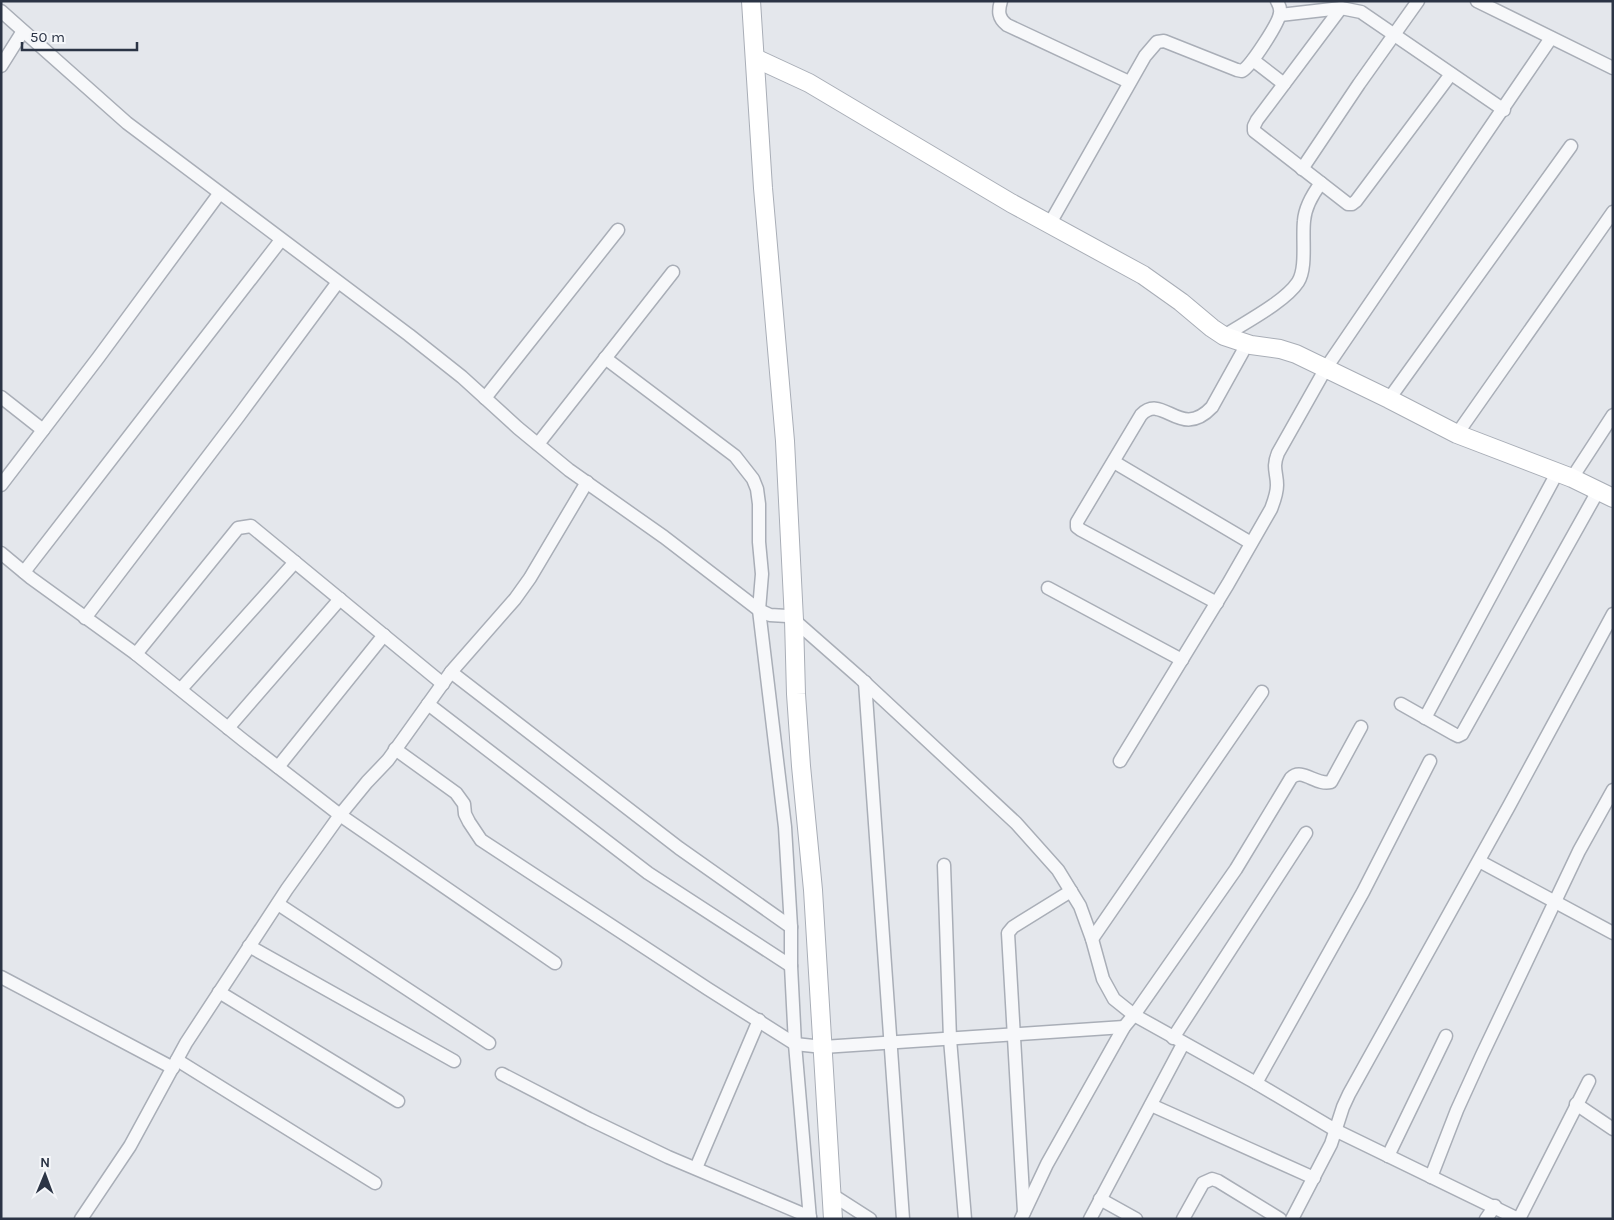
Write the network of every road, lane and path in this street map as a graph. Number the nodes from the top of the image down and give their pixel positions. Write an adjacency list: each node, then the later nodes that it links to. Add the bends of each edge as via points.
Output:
1 (751, 1): 12 (street)
2 (1001, 1): 17 (street, via 1001,20 1007,25)
3 (1277, 1): 8 (street)
4 (1418, 1): 10 (street)
5 (1477, 1): 11 (street)
6 (1341, 8): 8 (street); 10 (street, via 1361,12); 18 (street)
7 (1, 11): 9 (street)
8 (1280, 15): 13 (street)
9 (23, 31): 14 (street); 23 (street, via 127,123)
10 (1394, 35): 16 (street); 21 (street)
11 (1552, 38): 15 (street); 19 (street)
12 (755, 58): 25 (street, via 817,88); 56 (street, via 785,441)
13 (1253, 60): 17 (street, via 1247,68 1237,70 1177,45 1157,42); 18 (street)
14 (1, 66)
15 (1613, 68)
16 (1451, 74): 19 (street); 22 (street, via 1356,202 1348,204)
17 (1129, 82): 25 (street)
18 (1284, 84): 21 (street, via 1257,120 1254,131)
19 (1504, 110): 33 (street)
20 (1571, 146): 36 (street)
21 (1302, 169): 22 (street)
22 (1321, 184): 30 (street, via 1308,203 1301,275 1297,283 1271,306)
23 (220, 194): 27 (street); 38 (street)
24 (1613, 212): 39 (street)
25 (1049, 225): 30 (street, via 1144,275)
26 (618, 230): 35 (street)
27 (281, 240): 29 (street); 49 (street)
28 (673, 272): 32 (street)
29 (338, 282): 35 (street); 55 (street)
30 (1224, 336): 31 (street)
31 (1247, 344): 33 (street, via 1280,348); 41 (street, via 1212,408 1204,416 1187,421 1154,407 1146,409)
32 (605, 358): 40 (street); 53 (street, via 735,456 753,479 759,504)
33 (1326, 368): 36 (street); 46 (street, via 1278,453 1274,464 1276,496)
34 (1, 397): 38 (street)
35 (485, 398): 40 (street)
36 (1389, 398): 39 (street)
37 (1613, 415): 42 (street)
38 (43, 430): 44 (street)
39 (1457, 434): 42 (street)
40 (538, 444): 43 (street)
41 (1114, 462): 46 (street); 52 (street, via 1080,516 1077,527)
42 (1564, 475): 45 (street); 67 (street)
43 (587, 482): 53 (street); 60 (street, via 530,578)
44 (1, 484)
45 (1605, 494): 67 (street, via 1465,731 1458,736)
46 (1251, 543): 52 (street)
47 (1, 554): 49 (street)
48 (296, 562): 51 (street); 58 (street, via 251,526 238,528); 63 (street)
49 (24, 572): 55 (street)
50 (1048, 588): 59 (street)
51 (340, 599): 57 (street); 69 (street)
52 (1217, 603): 59 (street)
53 (764, 613): 56 (street); 82 (street, via 785,827)
54 (1613, 614): 77 (street)
55 (85, 618): 58 (street)
56 (789, 618): 61 (street); 100 (street, via 813,890)
57 (384, 635): 62 (street); 73 (street)
58 (136, 654): 63 (street)
59 (1182, 660): 71 (street)
60 (452, 672): 62 (street); 82 (street, via 679,848)
61 (865, 682): 79 (street, via 1016,823 1058,870); 98 (street)
62 (443, 684): 65 (street)
63 (181, 689): 69 (street)
64 (1262, 692): 84 (street)
65 (428, 704): 70 (street); 87 (street, via 648,873)
66 (1401, 704): 67 (street)
67 (1425, 718)
68 (1362, 727): 90 (street, via 1331,782 1320,783 1294,774 1236,869)
69 (228, 728): 73 (street)
70 (395, 749): 75 (street); 91 (street, via 456,793 464,804 469,822 482,840)
71 (1120, 761)
72 (1430, 761): 105 (street, via 1363,892)
73 (278, 767): 75 (street)
74 (1613, 790): 80 (street)
75 (340, 815): 81 (street); 86 (street)
76 (1306, 833): 96 (street)
77 (1479, 861): 80 (street); 110 (street, via 1349,1094)
78 (944, 865): 95 (street)
79 (1071, 891): 84 (street); 93 (street, via 1008,933)
80 (1555, 902): 83 (street); 113 (street, via 1457,1110)
81 (278, 904): 85 (street); 97 (street)
82 (791, 927): 87 (street)
83 (1613, 933)
84 (1092, 939): 90 (street, via 1103,979 1114,999)
85 (249, 946): 89 (street); 101 (street)
86 (555, 962)
87 (791, 966): 99 (street)
88 (1, 977): 102 (street)
89 (219, 992): 102 (street); 106 (street)
90 (1134, 1015): 92 (street); 96 (street)
91 (759, 1020): 99 (street); 112 (street)
92 (1124, 1028): 93 (street); 119 (street, via 1047,1164)
93 (1014, 1035): 95 (street); 119 (street)
94 (1446, 1036): 111 (street)
95 (950, 1039): 98 (street); 125 (street)
96 (1178, 1041): 105 (street); 108 (street)
97 (489, 1043)
98 (890, 1043): 100 (street); 124 (street)
99 (797, 1044): 100 (street); 120 (street)
100 (818, 1047): 116 (street)
101 (454, 1061)
102 (175, 1064): 115 (street); 121 (street, via 130,1146)
103 (502, 1074): 112 (street, via 589,1119)
104 (1589, 1081): 107 (street)
105 (1256, 1083): 110 (street)
106 (398, 1101)
107 (1576, 1104): 109 (street); 132 (street)
108 (1151, 1105): 114 (street); 117 (street)
109 (1613, 1129)
110 (1337, 1132): 111 (street); 114 (street)
111 (1388, 1156): 113 (street)
112 (696, 1168): 120 (street)
113 (1431, 1177): 118 (street)
114 (1314, 1178): 130 (street)
115 (375, 1182)
116 (831, 1194): 122 (street); 123 (street)
117 (1100, 1199): 126 (street); 127 (street)
118 (1494, 1206): 131 (street); 132 (street)
119 (1022, 1216)
120 (810, 1218)
121 (81, 1219)
122 (833, 1219)
123 (870, 1219)
124 (903, 1219)
125 (965, 1219)
126 (1090, 1219)
127 (1136, 1219)
128 (1183, 1219): 129 (street, via 1203,1183 1212,1180)
129 (1280, 1219)
130 (1292, 1219)
131 (1486, 1219)
132 (1518, 1219)

